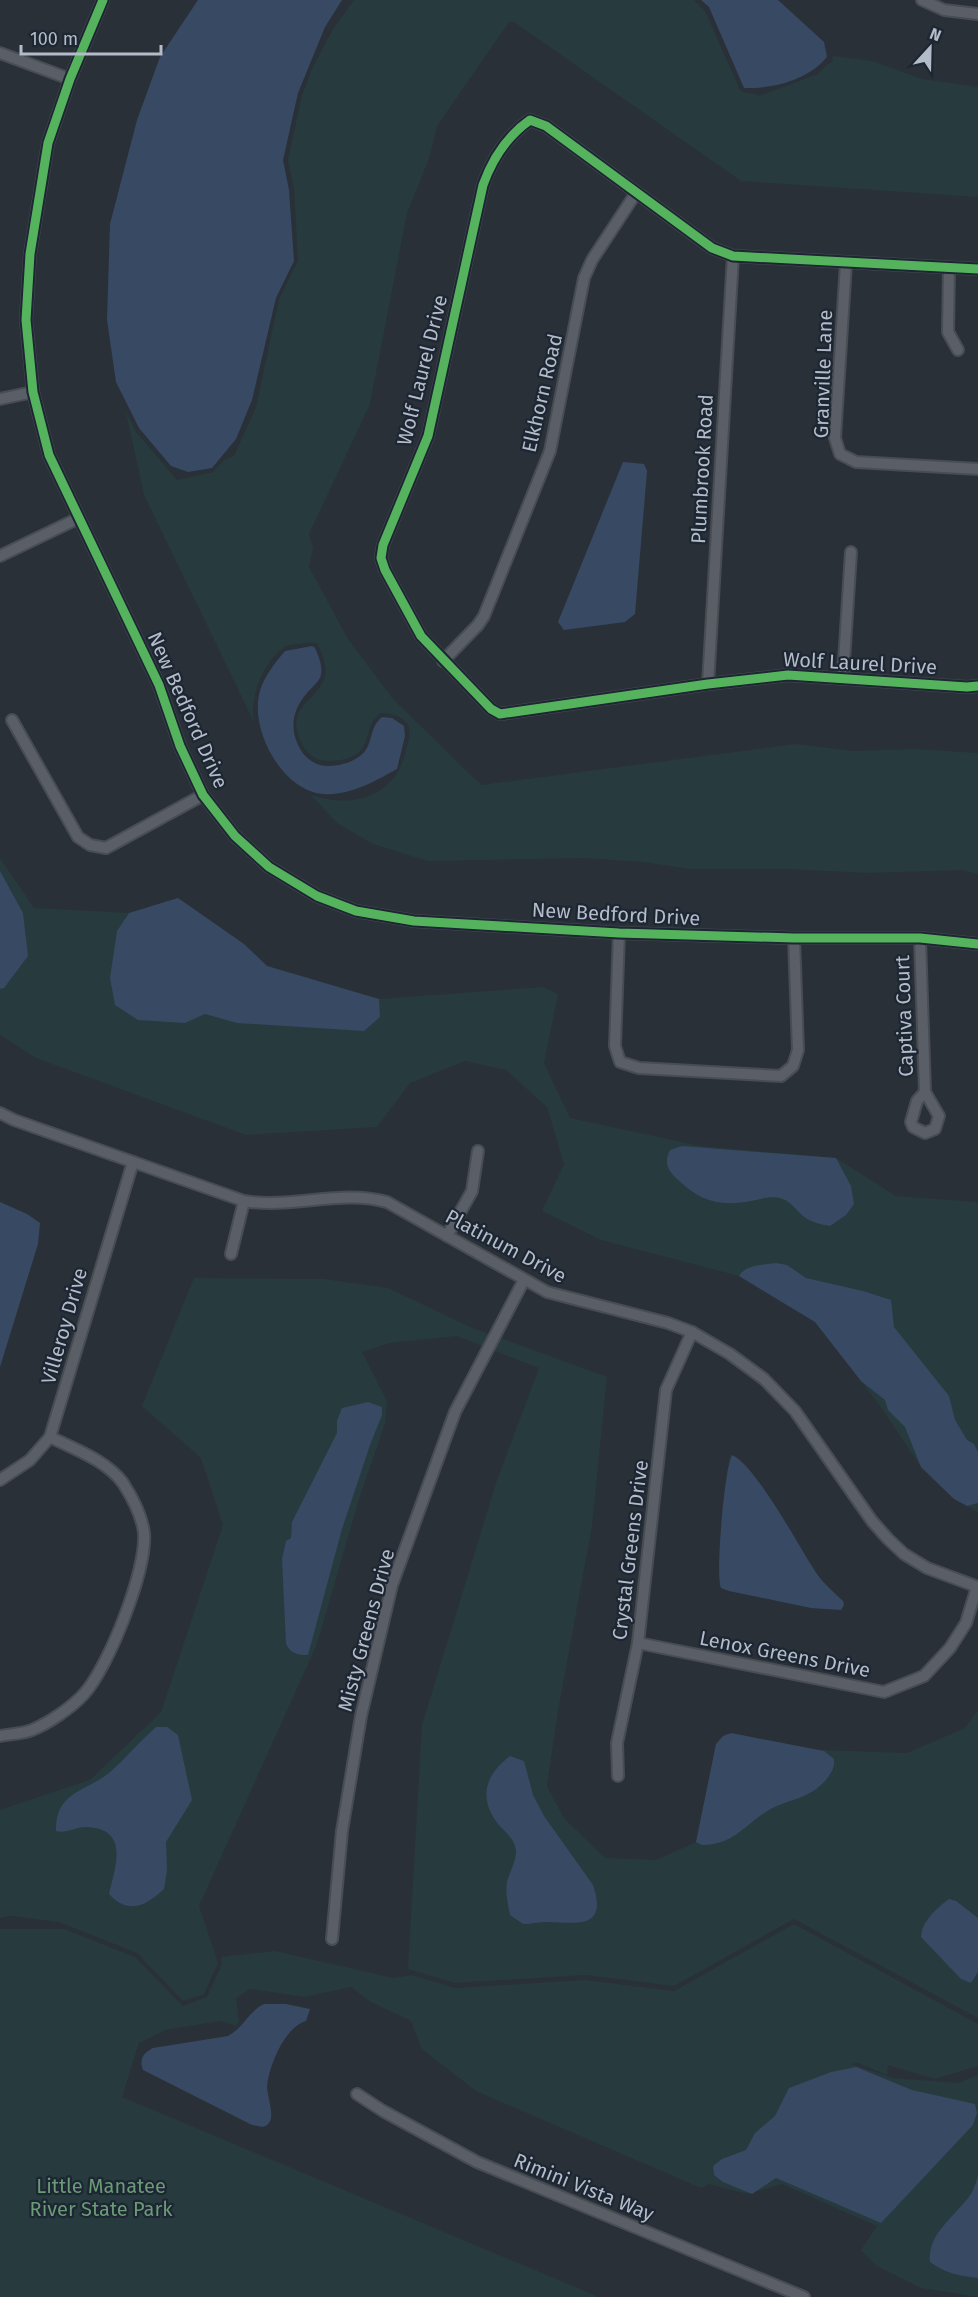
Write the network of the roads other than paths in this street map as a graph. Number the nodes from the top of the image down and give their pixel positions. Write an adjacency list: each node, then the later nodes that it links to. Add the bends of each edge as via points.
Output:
1 (103, 0): 5 (street, New Bedford Drive)
2 (922, 0): 3 (street, via 944,10)
3 (978, 14)
4 (0, 53): 5 (street)
5 (70, 80): 12 (street, New Bedford Drive, via 48,143 30,254 26,320)
6 (636, 194): 7 (street, Wolf Laurel Drive, via 712,248); 18 (street, Elkhorn Road, via 592,260 584,279 550,451 484,616); 18 (street, Wolf Laurel Drive, via 546,126 530,120 491,162 428,436 381,558 421,636)
7 (733, 256): 8 (street, Wolf Laurel Drive); 20 (street, Plumbrook Road)
8 (846, 263): 9 (street, Wolf Laurel Drive); 14 (street, Granville Lane, via 835,438 840,454 856,462)
9 (949, 268): 10 (street, Wolf Laurel Drive); 11 (street, via 948,333)
10 (978, 269)
11 (958, 350)
12 (33, 392): 13 (street); 15 (street, New Bedford Drive, via 49,455)
13 (0, 399)
14 (978, 469)
15 (79, 518): 17 (street); 23 (street, New Bedford Drive, via 159,685 180,746)
16 (851, 552): 19 (street)
17 (0, 556)
18 (443, 661): 20 (street, Wolf Laurel Drive, via 500,714)
19 (843, 677): 20 (street, Wolf Laurel Drive, via 788,675); 21 (street, Wolf Laurel Drive)
20 (708, 684)
21 (978, 686)
22 (12, 720): 23 (street, via 78,837 90,845 106,848)
23 (203, 795): 24 (street, New Bedford Drive, via 235,836 269,867 317,896 356,911 414,921)
24 (620, 933): 25 (street, New Bedford Drive); 25 (street, via 615,1046 620,1062 639,1068 781,1076 793,1066 798,1050)
25 (794, 938): 26 (street, New Bedford Drive)
26 (920, 938): 27 (street, New Bedford Drive); 28 (street, Captiva Court)
27 (978, 944)
28 (925, 1092)
29 (0, 1113): 31 (street, Platinum Drive)
30 (478, 1150): 33 (street, via 472,1191)
31 (133, 1162): 32 (street, Platinum Drive); 37 (street, Villeroy Drive)
32 (244, 1201): 33 (street, Platinum Drive, via 271,1204 352,1197 374,1199 393,1205); 34 (street)
33 (447, 1236): 35 (street, Platinum Drive)
34 (231, 1254)
35 (524, 1280): 36 (street, Platinum Drive, via 554,1294 650,1317); 43 (street, Misty Greens Drive, via 455,1412 392,1585 361,1716 344,1820)
36 (692, 1332): 39 (street, Platinum Drive, via 738,1359 780,1394 808,1427 872,1521 896,1547 937,1573); 40 (street, Crystal Greens Drive, via 666,1390)
37 (50, 1437): 38 (street, Villeroy Drive, via 30,1460); 41 (street, via 100,1462 122,1481 144,1533 142,1561 115,1642 84,1695 31,1731)
38 (0, 1479)
39 (977, 1587): 40 (street, Lenox Greens Drive, via 966,1623 950,1648 924,1676 884,1692)
40 (638, 1643): 42 (street, Crystal Greens Drive, via 616,1743)
41 (0, 1736)
42 (618, 1776)
43 (332, 1940)
44 (357, 2094): 45 (street, Rimini Vista Way, via 477,2162)
45 (804, 2297)

